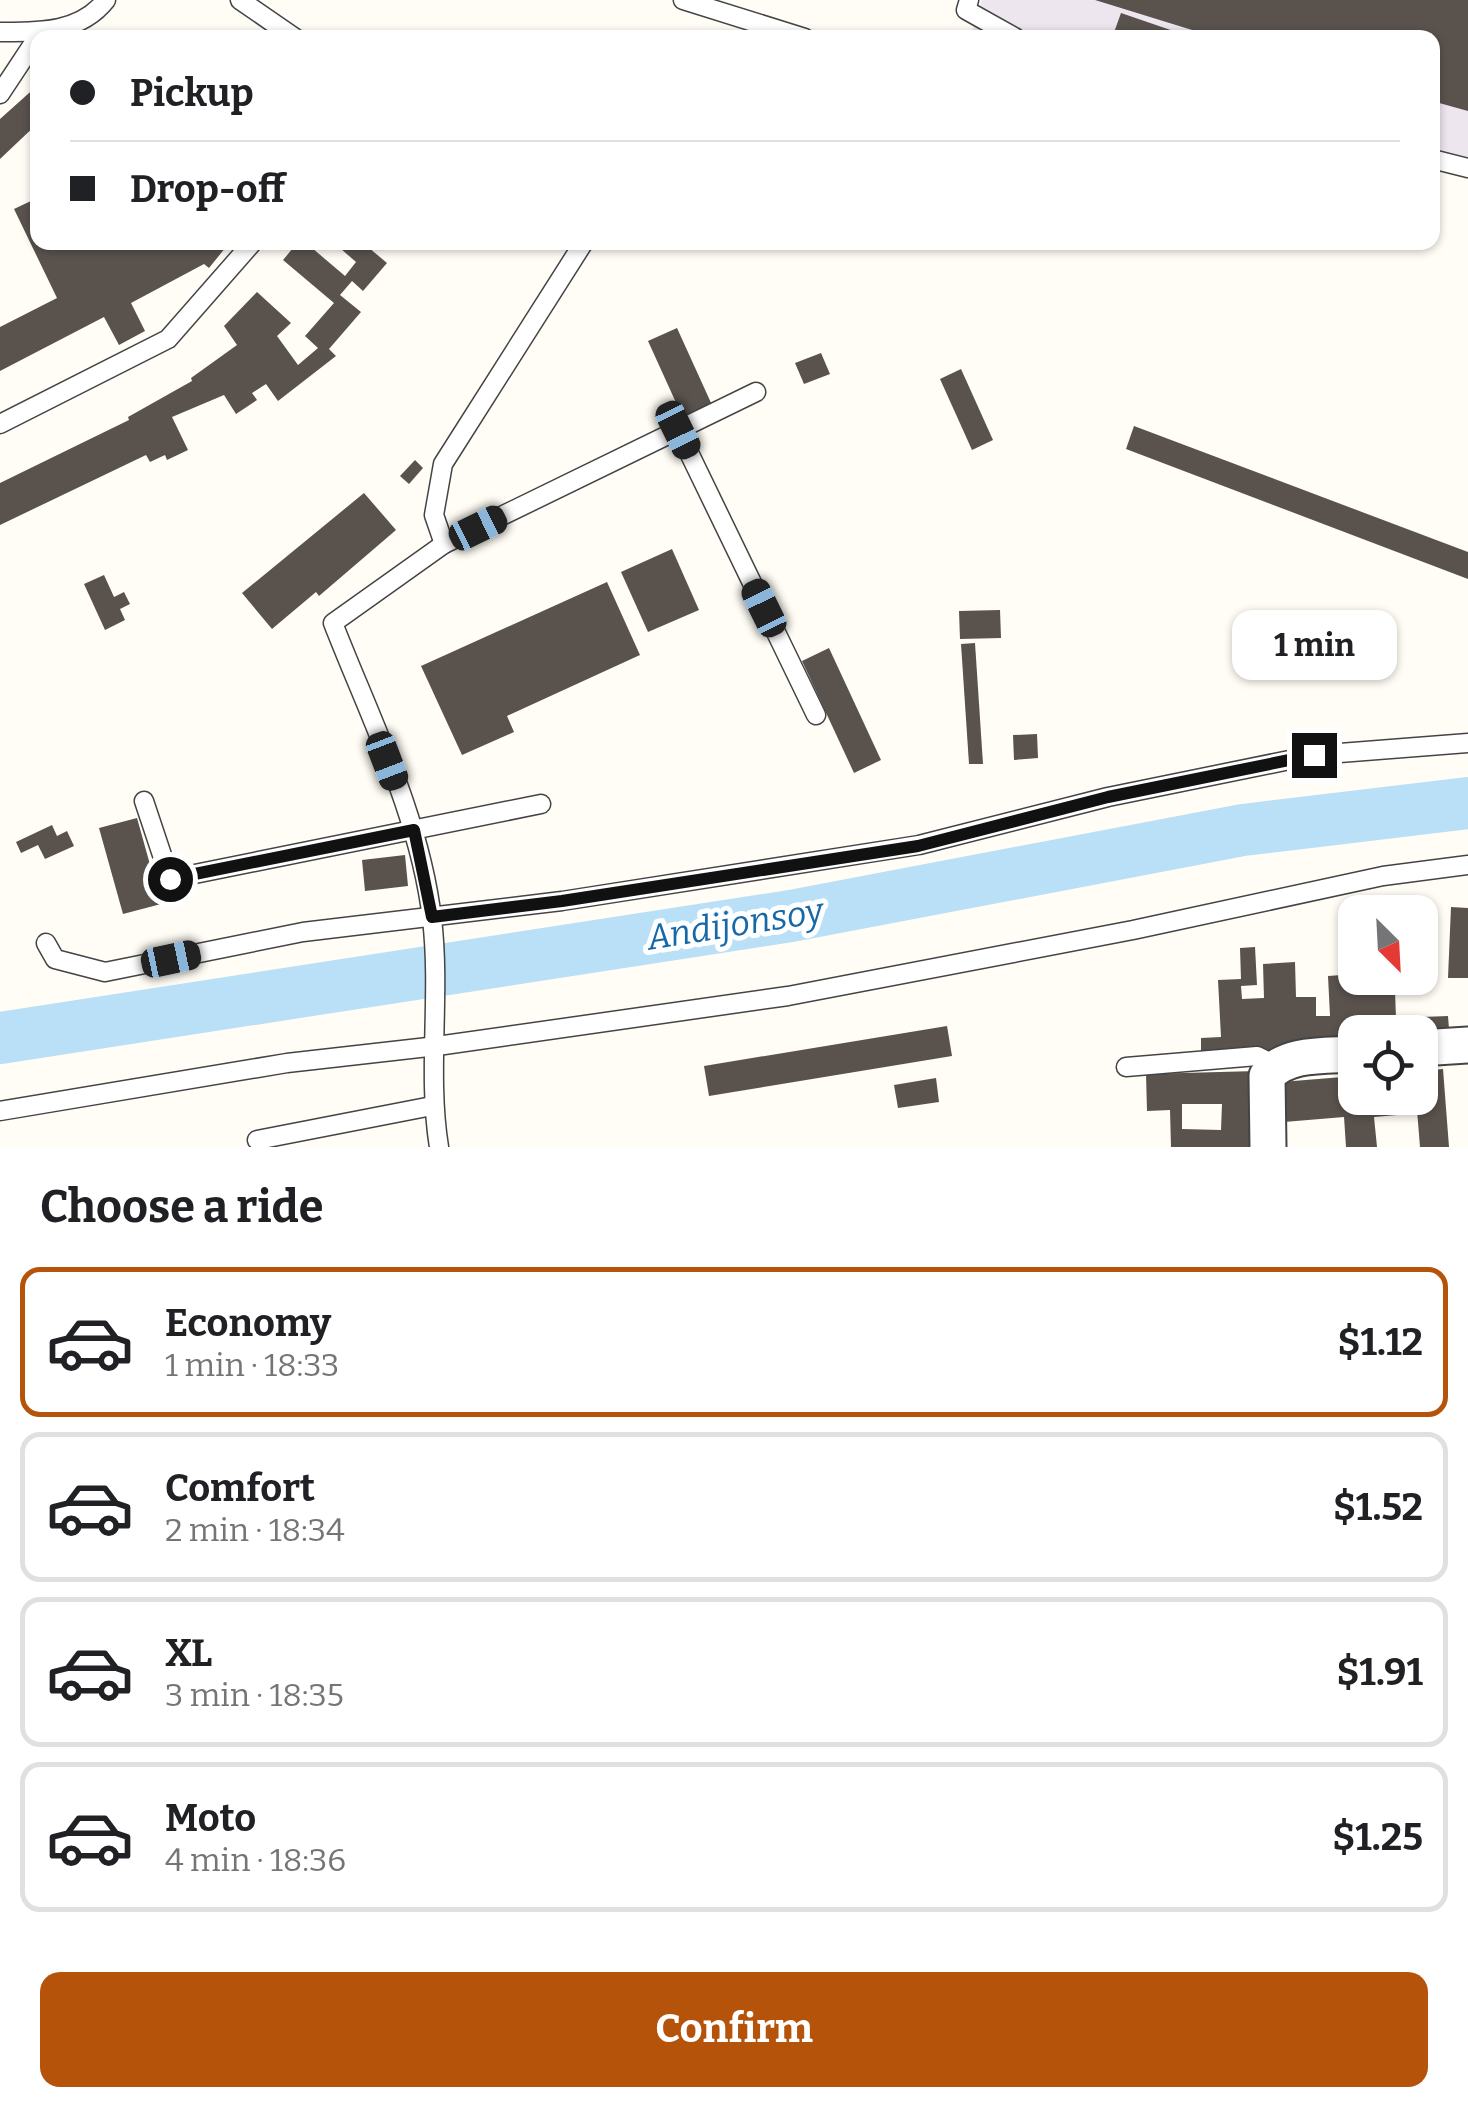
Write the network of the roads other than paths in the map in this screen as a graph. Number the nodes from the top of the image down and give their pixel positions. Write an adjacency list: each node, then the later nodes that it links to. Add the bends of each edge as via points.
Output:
1 (106, 0): 5 (lane, via 84,22)
2 (240, 0): 6 (lane)
3 (682, 0): 7 (lane)
4 (969, 0): 8 (lane, via 966,10)
5 (50, 30)
6 (283, 30)
7 (779, 30)
8 (1002, 30)
9 (0, 32): 10 (lane)
10 (30, 32)
11 (30, 49): 12 (lane)
12 (0, 94)
13 (1440, 161): 14 (lane)
14 (1468, 168)
15 (245, 250): 18 (lane, via 168,339)
16 (579, 250): 20 (lane, via 443,464 434,515)
17 (756, 392): 19 (lane)
18 (0, 424)
19 (678, 430): 20 (lane); 21 (lane)
20 (444, 544): 25 (lane, via 333,623)
21 (816, 715)
22 (1468, 743): 27 (lane, via 1314,755 1108,797 918,846)
23 (144, 801): 25 (lane, via 170,879)
24 (541, 804): 25 (lane)
25 (414, 830): 27 (lane)
26 (1468, 865): 30 (lane, via 1383,876 788,996)
27 (432, 917): 28 (lane, via 303,932 105,972 55,959); 30 (lane)
28 (46, 943)
29 (1468, 1045): 31 (street)
30 (437, 1046): 35 (lane); 36 (lane, via 287,1062)
31 (1438, 1047)
32 (1338, 1055): 33 (street)
33 (1276, 1065): 34 (lane, via 1257,1056); 39 (street, via 1266,1076)
34 (1126, 1067)
35 (432, 1106): 37 (lane); 38 (lane)
36 (0, 1111)
37 (256, 1140)
38 (440, 1147)
39 (1268, 1147)

